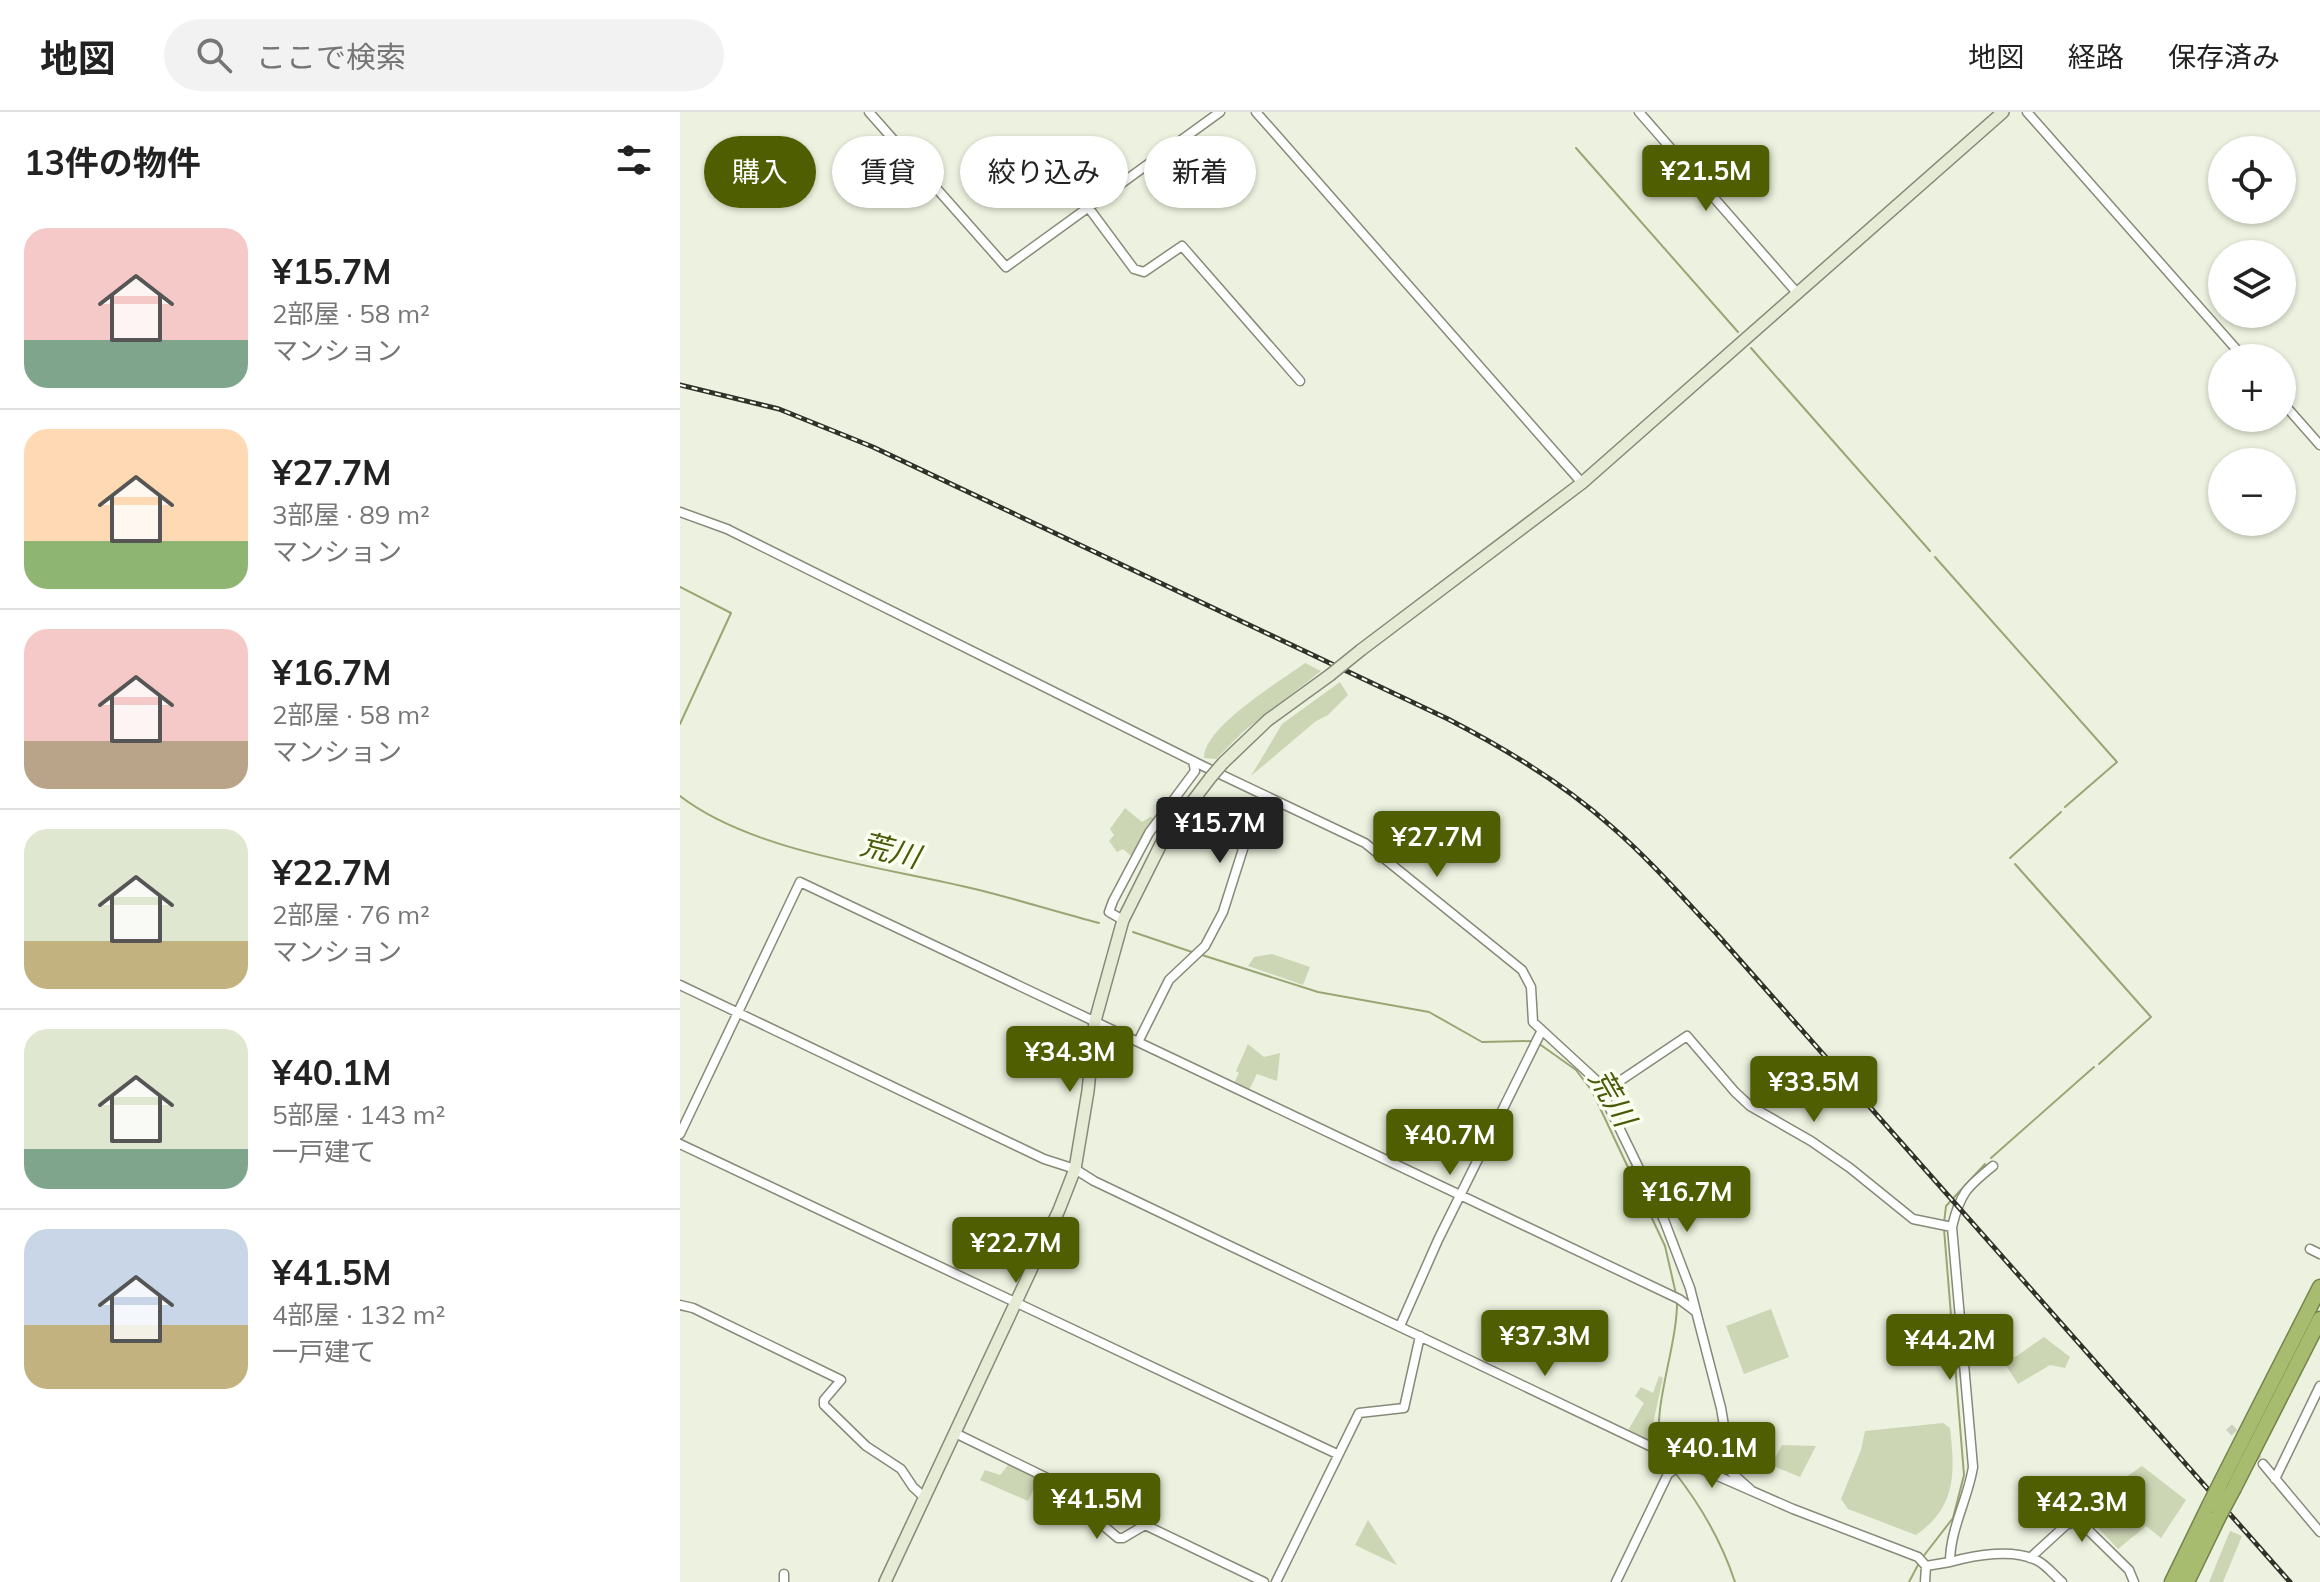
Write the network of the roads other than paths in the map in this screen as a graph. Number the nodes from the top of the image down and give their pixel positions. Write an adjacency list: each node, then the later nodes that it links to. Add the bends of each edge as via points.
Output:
1 (869, 112): 8 (street, via 1006,267)
2 (1220, 112): 7 (street)
3 (1256, 112): 15 (street)
4 (1639, 112): 10 (street)
5 (2003, 112): 10 (street)
6 (2027, 112): 11 (street)
7 (1128, 178)
8 (1087, 208)
9 (1089, 208): 12 (street, via 1134,269 1144,272 1182,246)
10 (1798, 294): 15 (street)
11 (2232, 344)
12 (1300, 381)
13 (2296, 418): 14 (street)
14 (2320, 445)
15 (1582, 483): 19 (street, bridge, via 1268,720 1223,763 1163,840)
16 (680, 512): 17 (street, via 727,529)
17 (1193, 761): 18 (street); 19 (street, via 1195,771 1149,833 1113,901 1109,912)
18 (1264, 796): 23 (street, via 1365,843 1512,961 1528,978); 24 (street, via 1223,912 1200,952 1169,980)
19 (1123, 920): 22 (street)
20 (680, 985): 21 (street)
21 (738, 1013): 22 (street, via 800,882); 26 (street); 29 (street)
22 (1095, 1021): 24 (street); 29 (street)
23 (1537, 1038): 25 (street, via 1596,1080); 30 (street)
24 (1138, 1042): 30 (street)
25 (1602, 1093): 31 (street, via 1687,1036 1750,1106 1850,1168 1913,1219); 37 (street, via 1670,1234)
26 (680, 1134)
27 (680, 1144): 35 (street)
28 (1993, 1166): 31 (street, via 1967,1188)
29 (1075, 1169): 35 (street); 39 (street)
30 (1460, 1195): 37 (street); 39 (street)
31 (1950, 1227): 53 (street, via 1973,1455)
32 (2310, 1249): 33 (street)
33 (2320, 1254)
34 (2320, 1287): 47 (highway)
35 (1016, 1303): 42 (street); 43 (street)
36 (680, 1305): 49 (street, via 841,1380 824,1405 866,1446 901,1469)
37 (1695, 1311): 48 (street, via 1732,1473)
38 (2320, 1319): 47 (highway)
39 (1400, 1326): 40 (street)
40 (1420, 1336): 43 (street, via 1404,1408 1359,1413); 44 (street)
41 (2320, 1386): 46 (street)
42 (955, 1433): 49 (street); 57 (street, via 1084,1496 1092,1516 1118,1538 1145,1525)
43 (1337, 1454): 58 (street)
44 (1686, 1461): 48 (street); 59 (street, via 1674,1469)
45 (2263, 1464): 46 (street)
46 (2275, 1479): 51 (street)
47 (2231, 1486): 50 (highway, bridge)
48 (1751, 1490): 54 (street)
49 (924, 1497): 56 (street)
50 (2218, 1514): 55 (highway); 63 (highway)
51 (2320, 1532)
52 (2030, 1558): 53 (street, via 1979,1554); 61 (street); 62 (street, via 2066,1525 2079,1521 2129,1570)
53 (1950, 1562): 54 (street)
54 (1922, 1563): 60 (street)
55 (2176, 1581)
56 (885, 1582)
57 (1264, 1582)
58 (1276, 1582)
59 (1616, 1582)
60 (1925, 1582)
61 (2062, 1582)
62 (2134, 1582)
63 (2197, 1582)

